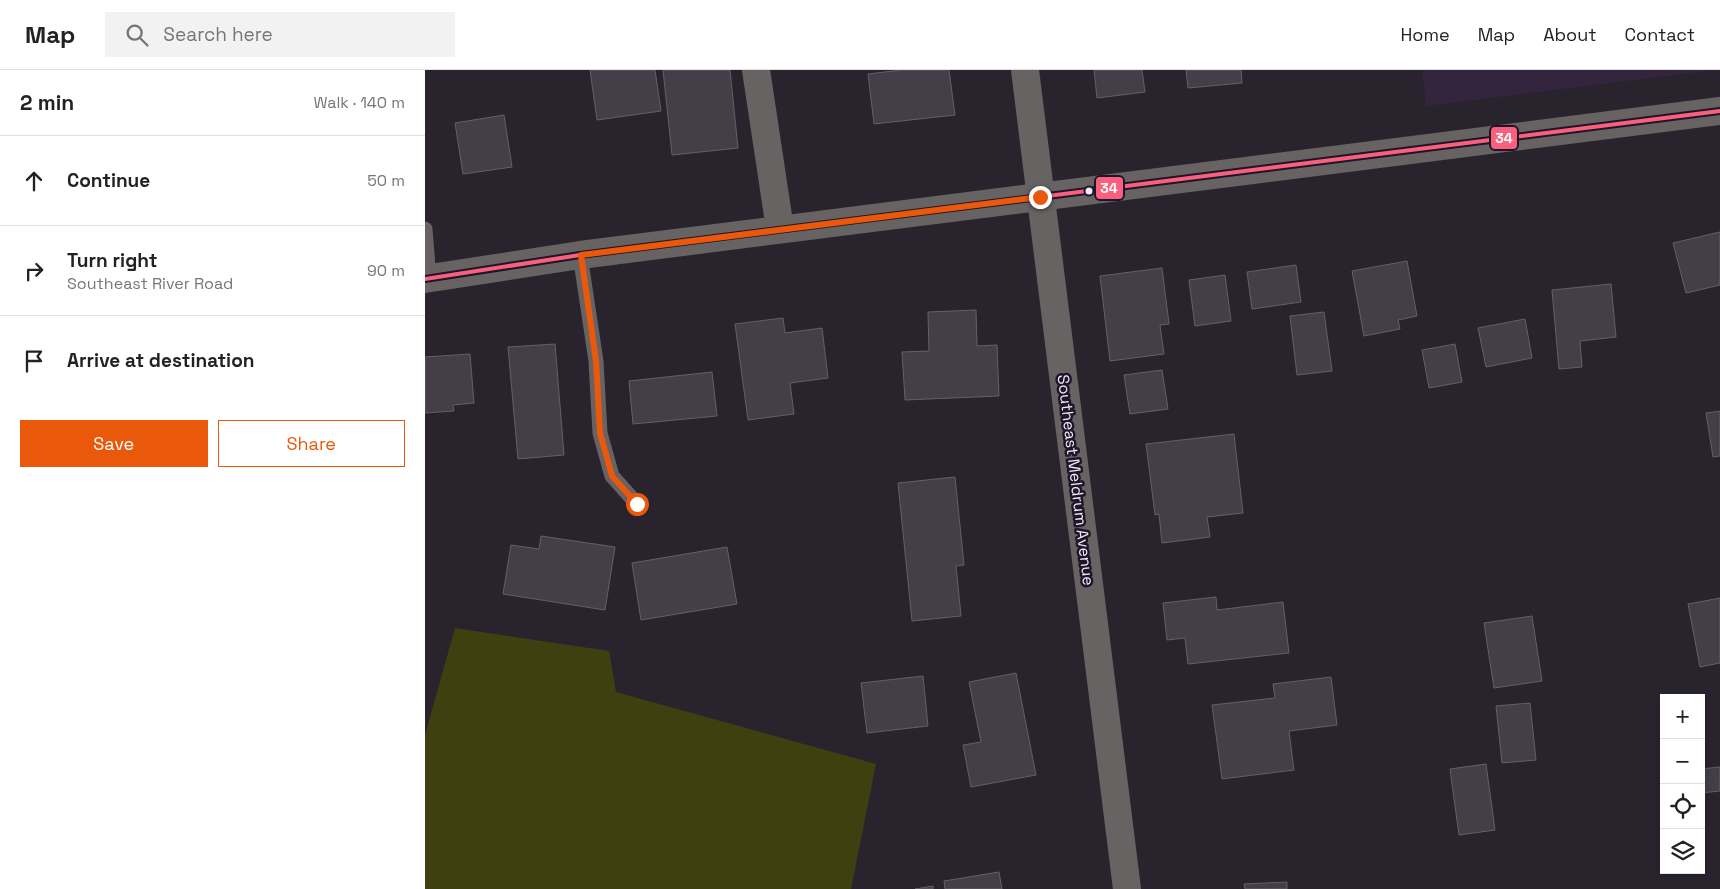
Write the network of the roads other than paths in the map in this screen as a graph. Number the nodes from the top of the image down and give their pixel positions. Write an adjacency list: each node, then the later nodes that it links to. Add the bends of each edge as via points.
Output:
1 (756, 70): 6 (street)
2 (1025, 70): 4 (street, Southeast Meldrum Avenue)
3 (1720, 111): 4 (street)
4 (1040, 197): 6 (street); 10 (street, Southeast Meldrum Avenue)
5 (425, 228): 8 (lane)
6 (780, 230): 7 (street)
7 (581, 255): 8 (street); 9 (lane, via 596,361 600,433 612,476)
8 (427, 279)
9 (637, 504)
10 (1127, 889)

